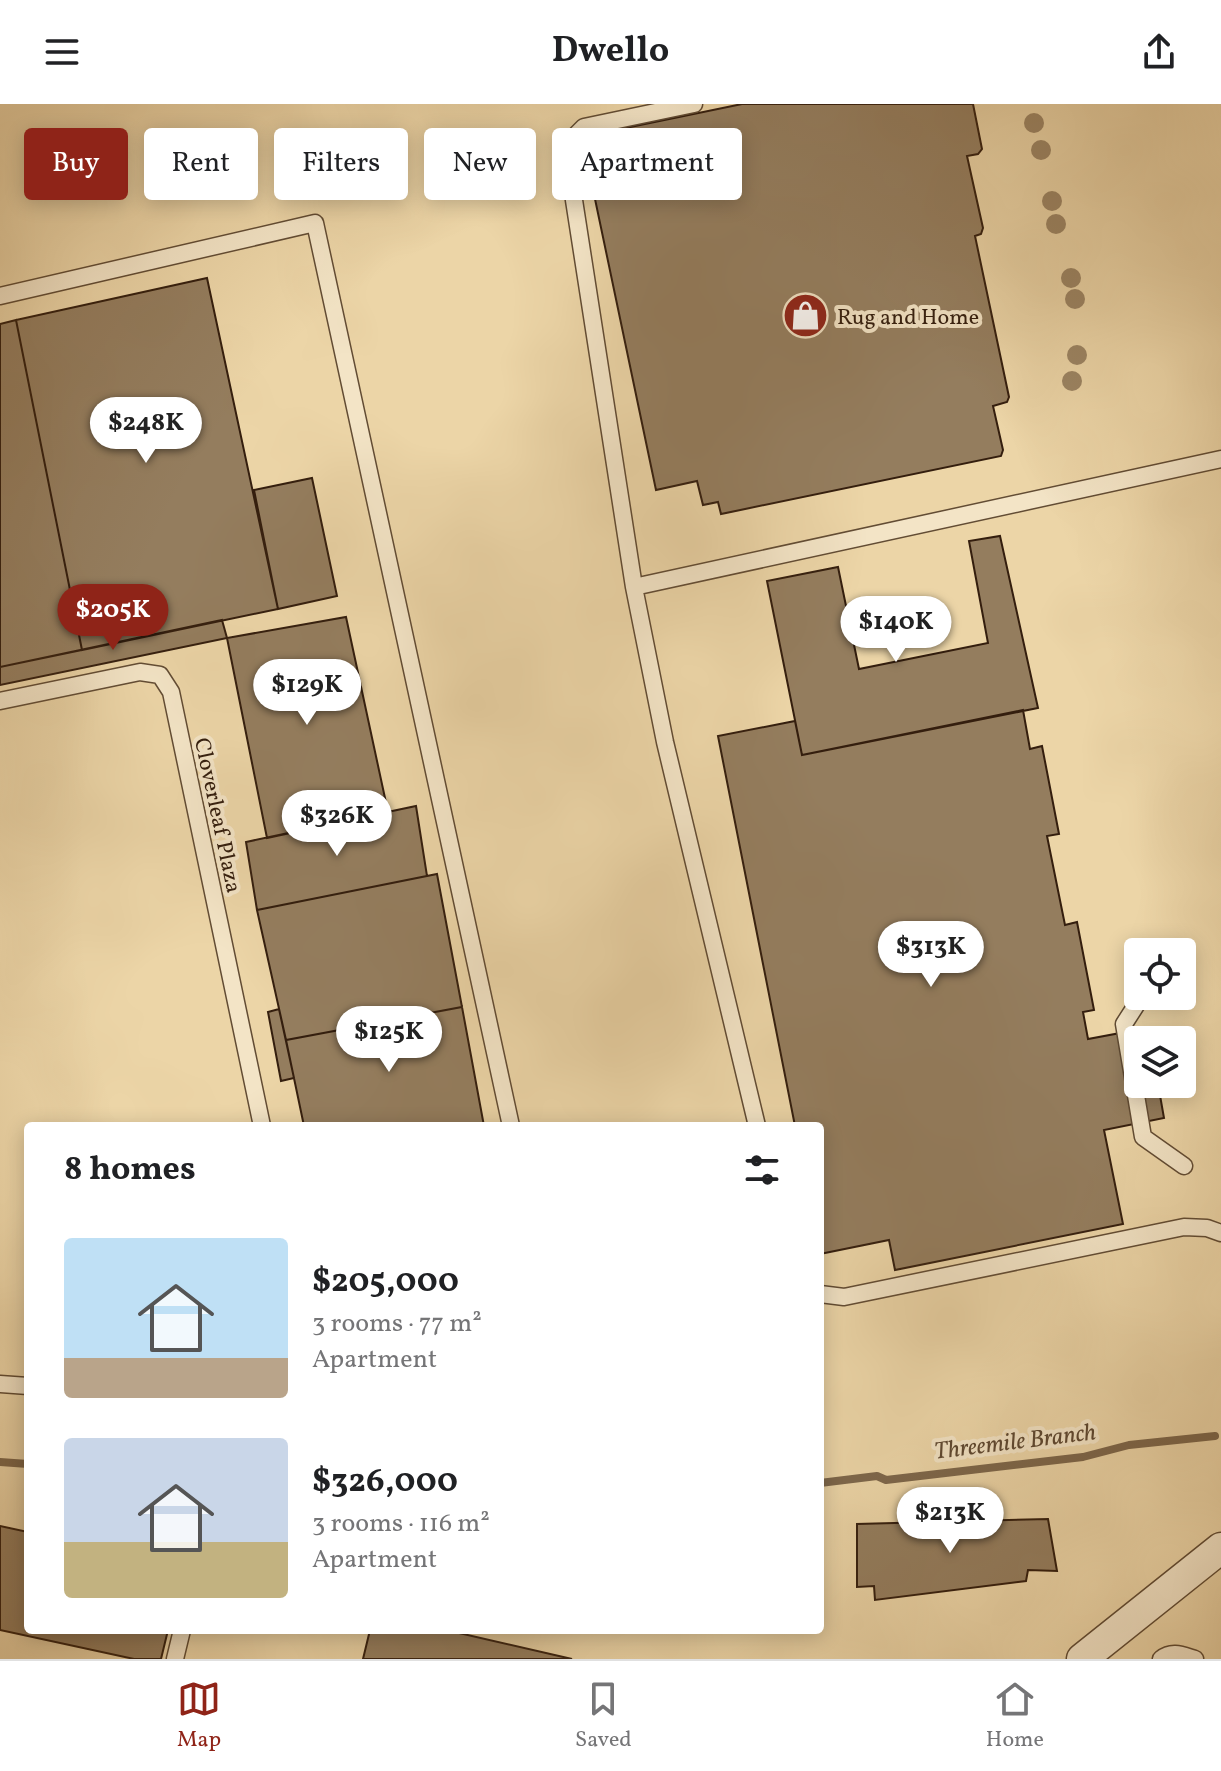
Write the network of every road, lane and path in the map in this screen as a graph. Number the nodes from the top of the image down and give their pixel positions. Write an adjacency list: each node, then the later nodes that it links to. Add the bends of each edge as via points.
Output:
1 (694, 104): 4 (lane, via 584,127 571,140 567,155)
2 (0, 296): 8 (lane, via 315,223)
3 (1221, 459): 4 (lane)
4 (634, 587): 9 (lane, via 665,742)
5 (0, 701): 7 (lane, Cloverleaf Plaza, via 140,672 160,675 171,692)
6 (1133, 1010): 10 (lane, via 1124,1024 1143,1137)
7 (261, 1122)
8 (510, 1122)
9 (756, 1122)
10 (1184, 1166)
11 (1221, 1233): 12 (lane, via 1184,1227 844,1297)
12 (824, 1294)
13 (0, 1384): 14 (lane)
14 (24, 1386)
15 (1221, 1548): 18 (street)
16 (181, 1634): 17 (lane)
17 (175, 1659)
18 (1082, 1659)
19 (1161, 1659): 20 (lane, via 1167,1654)
20 (1195, 1659)

